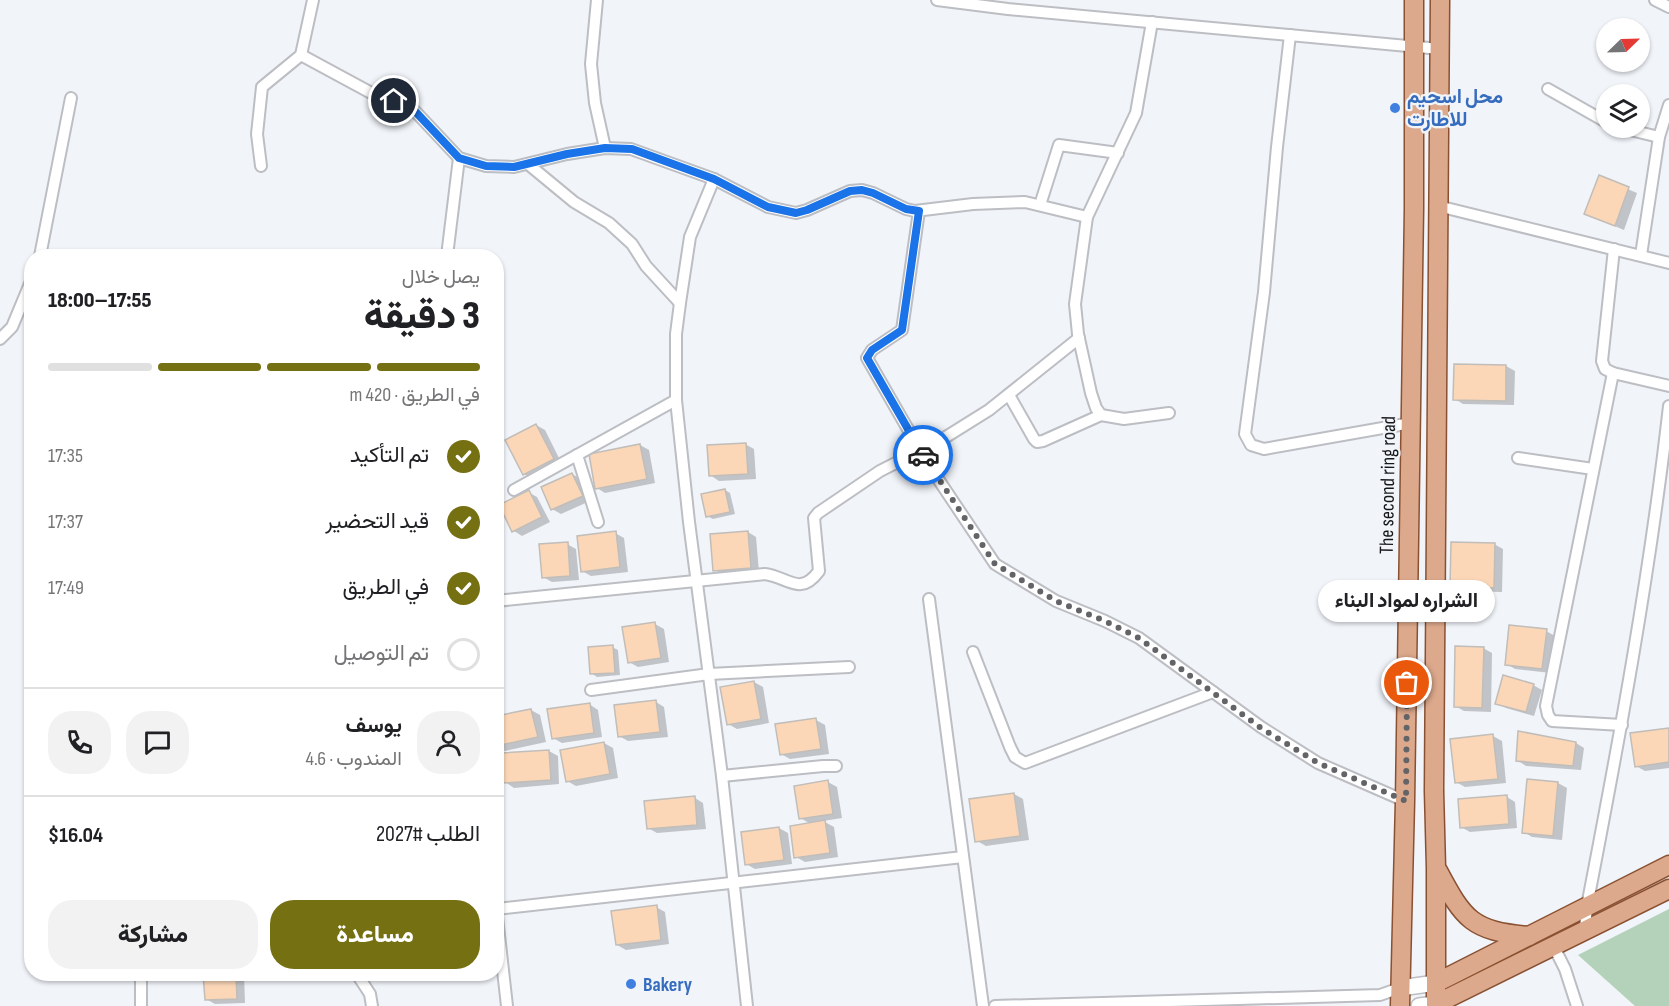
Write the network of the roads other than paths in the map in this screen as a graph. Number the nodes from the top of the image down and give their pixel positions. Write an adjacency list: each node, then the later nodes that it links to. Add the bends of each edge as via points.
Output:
1 (313, 0): 13 (street)
2 (597, 0): 20 (street, via 591,64)
3 (937, 0): 7 (street)
4 (1414, 0): 11 (main road, The second ring road)
5 (1440, 0): 12 (main road)
6 (1655, 0): 8 (street)
7 (1035, 6): 9 (street)
8 (1669, 7)
9 (1152, 22): 10 (street); 21 (street, via 1136,114)
10 (1290, 35): 11 (street); 46 (street, via 1245,434 1251,446 1264,449)
11 (1414, 48): 12 (street); 46 (main road, The second ring road)
12 (1440, 49): 27 (main road)
13 (301, 55): 22 (street, via 375,95 412,108); 24 (street, via 262,87 257,134)
14 (1548, 89): 17 (street)
15 (71, 98): 30 (street)
16 (1669, 105): 19 (street)
17 (1596, 116)
18 (1650, 134): 19 (street)
19 (1659, 136): 33 (street)
20 (605, 148): 23 (street); 25 (street, via 632,149)
21 (1118, 153): 26 (street, via 1059,145); 29 (street)
22 (459, 158): 23 (street, via 486,166); 31 (street)
23 (528, 164): 36 (street, via 632,244 646,266)
24 (261, 166)
25 (714, 179): 28 (street, via 768,207 796,213 850,191 862,190); 36 (street, via 690,237)
26 (1040, 205): 28 (street, via 973,204); 29 (street)
27 (1438, 206): 32 (street); 68 (main road)
28 (919, 211): 47 (street, via 902,330 872,350 867,358)
29 (1087, 217): 37 (street, via 1076,304)
30 (41, 249)
31 (448, 249)
32 (1614, 249): 33 (street); 39 (street, via 1602,361 1605,369)
33 (1641, 255): 34 (street)
34 (1669, 263)
35 (24, 298): 38 (street, via 12,327)
36 (680, 303): 42 (street)
37 (1079, 338): 41 (street); 45 (street, via 1091,393)
38 (0, 339)
39 (1613, 373): 40 (street); 50 (street)
40 (1669, 386)
41 (1009, 395): 45 (street, via 1037,442); 47 (street)
42 (676, 400): 48 (street); 54 (street)
43 (1669, 406): 51 (street)
44 (1169, 413): 45 (street, via 1124,419)
45 (1101, 415)
46 (1411, 423): 65 (main road, The second ring road)
47 (920, 451): 54 (street, via 880,471 818,513 814,518 819,572 803,585 765,574); 61 (street, via 995,564 1056,601 1139,638)
48 (577, 455): 52 (street); 53 (street)
49 (1518, 458): 50 (street)
50 (1593, 468): 62 (street, via 1546,706 1552,721)
51 (1665, 471): 62 (street)
52 (514, 490)
53 (598, 522)
54 (697, 580): 56 (street); 59 (street)
55 (929, 599): 66 (street)
56 (504, 601)
57 (973, 652): 61 (street, via 1014,757 1024,763)
58 (849, 667): 59 (street)
59 (709, 674): 60 (street); 64 (street)
60 (591, 690)
61 (1213, 692): 65 (street, via 1318,763)
62 (1622, 725): 71 (street)
63 (836, 766): 64 (street)
64 (722, 776): 69 (street)
65 (1406, 801): 81 (main road, The second ring road)
66 (963, 857): 69 (street); 87 (street)
67 (1669, 865): 71 (main road)
68 (1436, 868): 74 (main road, via 1454,900 1479,926 1492,932); 79 (main road)
69 (733, 882): 72 (street); 86 (street)
70 (1669, 889): 73 (main road)
71 (1587, 906): 73 (street); 74 (main road)
72 (504, 908)
73 (1585, 929): 75 (main road)
74 (1529, 936): 79 (main road)
75 (1553, 945): 82 (main road); 89 (street)
76 (504, 977): 85 (street)
77 (141, 981): 83 (street)
78 (362, 981): 84 (street)
79 (1436, 983): 81 (main road); 82 (main road)
80 (1380, 995): 81 (street); 81 (street); 88 (street)
81 (1399, 1000)
82 (1430, 1005)
83 (141, 1006)
84 (372, 1006)
85 (507, 1006)
86 (747, 1006)
87 (983, 1006)
88 (995, 1006)
89 (1577, 1006)

